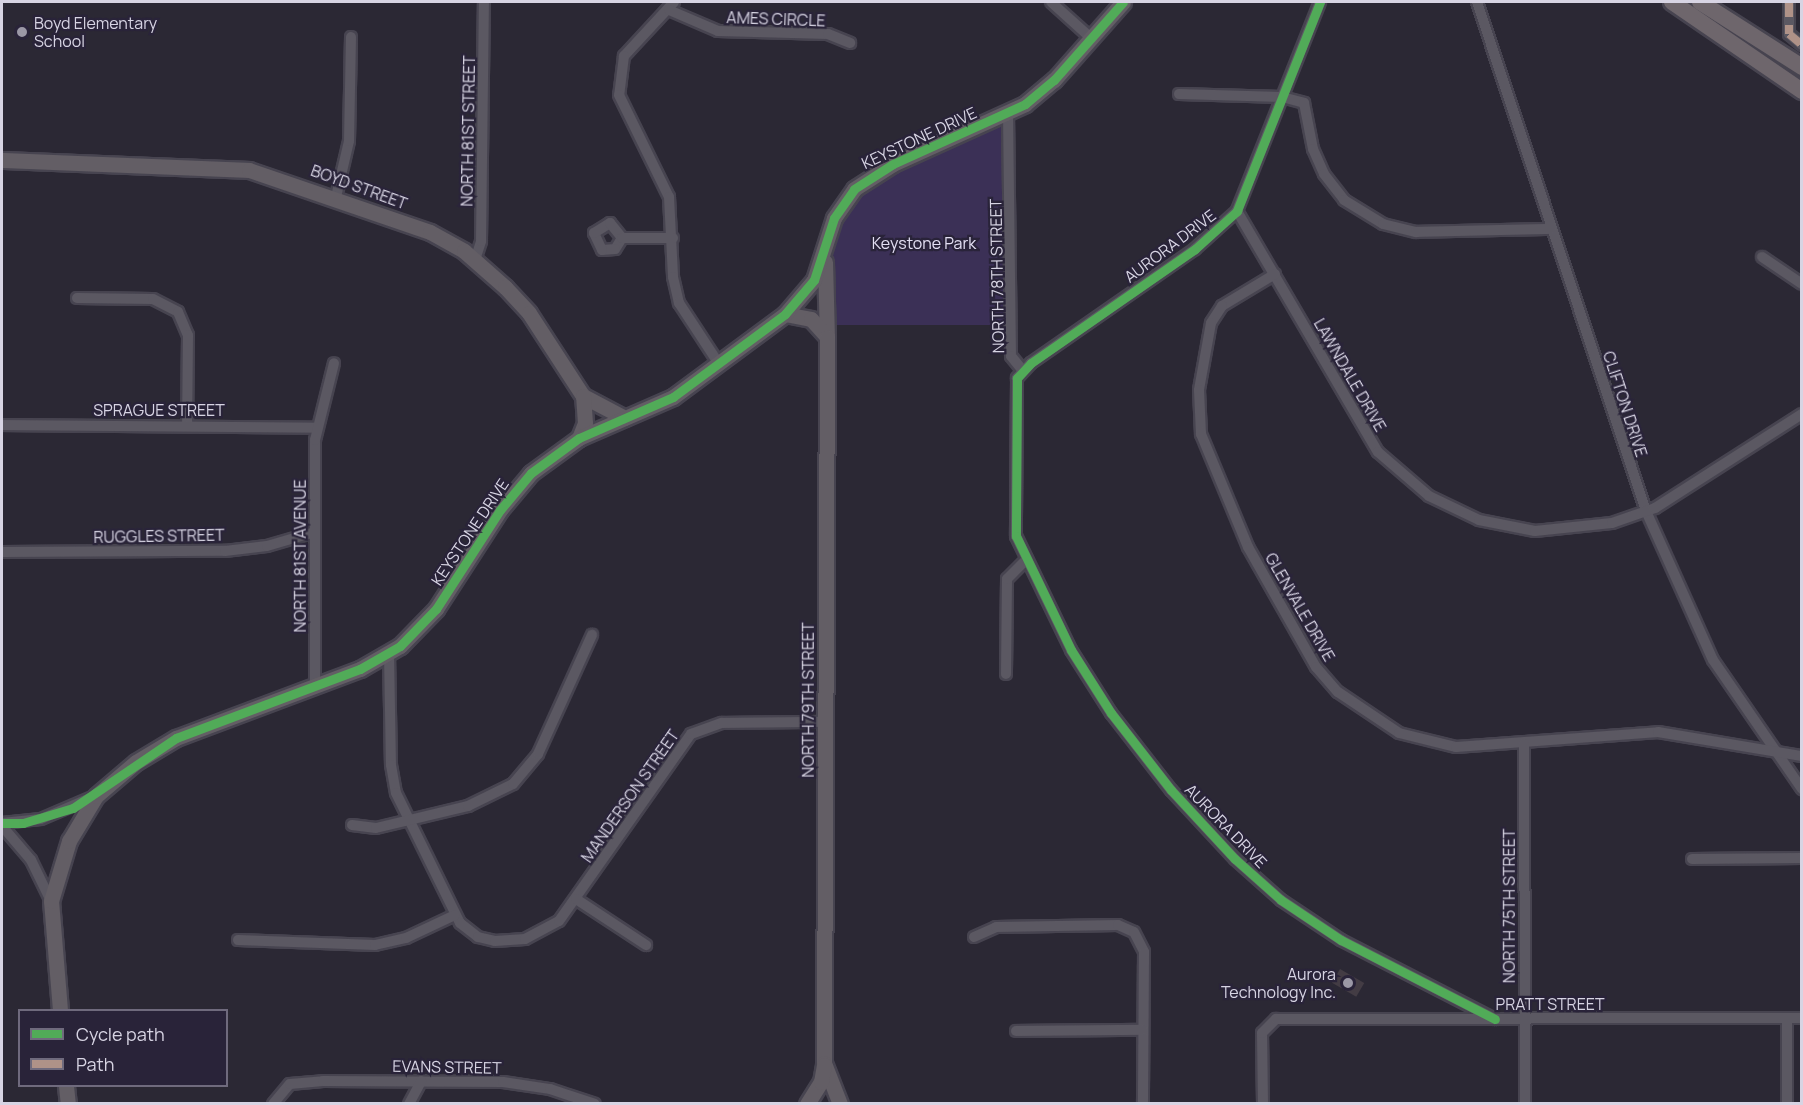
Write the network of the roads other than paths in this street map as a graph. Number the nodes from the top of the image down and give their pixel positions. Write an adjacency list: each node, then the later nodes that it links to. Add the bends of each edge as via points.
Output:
1 (484, 2): 27 (street, NORTH 81ST STREET, via 481,241)
2 (1051, 2): 11 (street)
3 (1123, 2): 11 (street, KEYSTONE DRIVE)
4 (1320, 2): 17 (street, AURORA DRIVE)
5 (1477, 2): 22 (street, CLIFTON DRIVE)
6 (1672, 2): 15 (main road)
7 (1700, 2): 14 (main road)
8 (1789, 2): 13 (street, via 1789,34)
9 (672, 6): 12 (street, AMES CIRCLE, via 718,31 828,34); 24 (street, via 624,56 618,82 623,105 665,184)
10 (351, 37): 20 (street, via 349,141)
11 (1091, 38): 18 (street, KEYSTONE DRIVE, via 1047,86)
12 (850, 43)
13 (1802, 45)
14 (1802, 67)
15 (1802, 90)
16 (1179, 94): 17 (street)
17 (1282, 97): 21 (street, AURORA DRIVE); 22 (street, via 1304,103 1313,149 1324,174 1344,200 1372,219 1416,231)
18 (1008, 113): 25 (street, KEYSTONE DRIVE, via 861,183 838,210); 35 (street, NORTH 78TH STREET, via 1011,356)
19 (2, 160): 20 (street, BOYD STREET, via 227,166)
20 (336, 197): 27 (street, BOYD STREET, via 430,231)
21 (1237, 212): 28 (street, LAWNDALE DRIVE); 35 (street, AURORA DRIVE, via 1195,249)
22 (1552, 229): 43 (street, CLIFTON DRIVE)
23 (622, 238): 24 (street)
24 (672, 238): 34 (street, via 679,303)
25 (824, 255): 31 (street, KEYSTONE DRIVE, via 810,288); 32 (street, NORTH 79TH STREET)
26 (1762, 258): 29 (street)
27 (475, 260): 36 (street, BOYD STREET, via 529,313)
28 (1275, 274): 43 (street, LAWNDALE DRIVE, via 1366,435 1395,469 1429,496 1479,520 1531,531 1589,529); 52 (street, GLENVALE DRIVE, via 1215,315 1199,390 1205,449 1248,547 1316,667 1364,714 1399,733 1438,744)
29 (1802, 284)
30 (77, 298): 40 (street, via 159,300 178,312 188,333)
31 (785, 314): 32 (street, via 811,319); 34 (street, KEYSTONE DRIVE)
32 (827, 337): 51 (street, NORTH 79TH STREET)
33 (334, 363): 41 (street, NORTH 81ST AVENUE)
34 (719, 364): 38 (street, KEYSTONE DRIVE, via 673,397)
35 (1023, 371): 46 (street, NORTH 78TH STREET, via 1017,378 1015,526)
36 (583, 396): 38 (street, BOYD STREET); 42 (street, via 585,423)
37 (1802, 414): 43 (street, LAWNDALE DRIVE)
38 (625, 418): 42 (street, KEYSTONE DRIVE)
39 (2, 424): 40 (street, SPRAGUE STREET)
40 (187, 425): 41 (street, SPRAGUE STREET)
41 (317, 428): 44 (street, NORTH 81ST AVENUE)
42 (579, 438): 48 (street, KEYSTONE DRIVE, via 519,486 436,609)
43 (1646, 512): 53 (street, CLIFTON DRIVE, via 1705,644)
44 (315, 532): 45 (street, RUGGLES STREET, via 267,546 225,551); 50 (street, NORTH 81ST AVENUE)
45 (2, 552)
46 (1026, 561): 49 (street, via 1007,579); 69 (street, AURORA DRIVE, via 1071,650 1111,713 1171,790 1235,859 1281,900 1341,940)
47 (592, 635): 57 (street, via 538,754 521,777 483,802)
48 (389, 653): 50 (street, KEYSTONE DRIVE); 57 (street, via 391,774)
49 (1006, 674)
50 (315, 685): 56 (street, KEYSTONE DRIVE, via 176,738 136,762)
51 (826, 722): 62 (street, MANDERSON STREET, via 722,723 691,735); 75 (street, NORTH 79TH STREET)
52 (1524, 744): 53 (street, GLENVALE DRIVE, via 1658,732); 72 (street, NORTH 75TH STREET)
53 (1775, 753): 54 (street, GLENVALE DRIVE); 55 (street, CLIFTON DRIVE)
54 (1802, 756)
55 (1802, 789)
56 (96, 796): 58 (street, KEYSTONE DRIVE, via 48,817); 63 (street, via 69,841)
57 (409, 820): 59 (street, via 376,828); 64 (street)
58 (2, 824): 63 (street, via 31,860)
59 (352, 825)
60 (1802, 858): 61 (street)
61 (1692, 859)
62 (576, 899): 64 (street, MANDERSON STREET, via 551,926 515,941 478,937); 67 (street)
63 (51, 901): 68 (street)
64 (455, 915): 66 (street, via 405,938 375,945)
65 (974, 937): 73 (street, via 996,927 1118,925 1134,932 1144,952)
66 (238, 940)
67 (646, 945)
68 (60, 1009)
69 (1495, 1018): 72 (street, PRATT STREET); 85 (street, PRATT STREET, via 1276,1019 1265,1026)
70 (1787, 1018): 71 (street, PRATT STREET); 72 (street, PRATT STREET); 87 (street)
71 (1802, 1018)
72 (1524, 1019): 86 (street, NORTH 75TH STREET)
73 (1143, 1030): 74 (street); 84 (street)
74 (1016, 1031)
75 (824, 1063): 82 (street, NORTH 79TH STREET, via 821,1082); 83 (street, NORTH 79TH STREET)
76 (421, 1081): 79 (street, EVANS STREET, via 296,1082 283,1088); 80 (street); 81 (street, EVANS STREET, via 528,1084)
77 (66, 1087): 78 (street)
78 (68, 1104)
79 (273, 1104)
80 (410, 1104)
81 (595, 1104)
82 (807, 1104)
83 (840, 1104)
84 (1143, 1104)
85 (1263, 1104)
86 (1525, 1104)
87 (1786, 1104)

